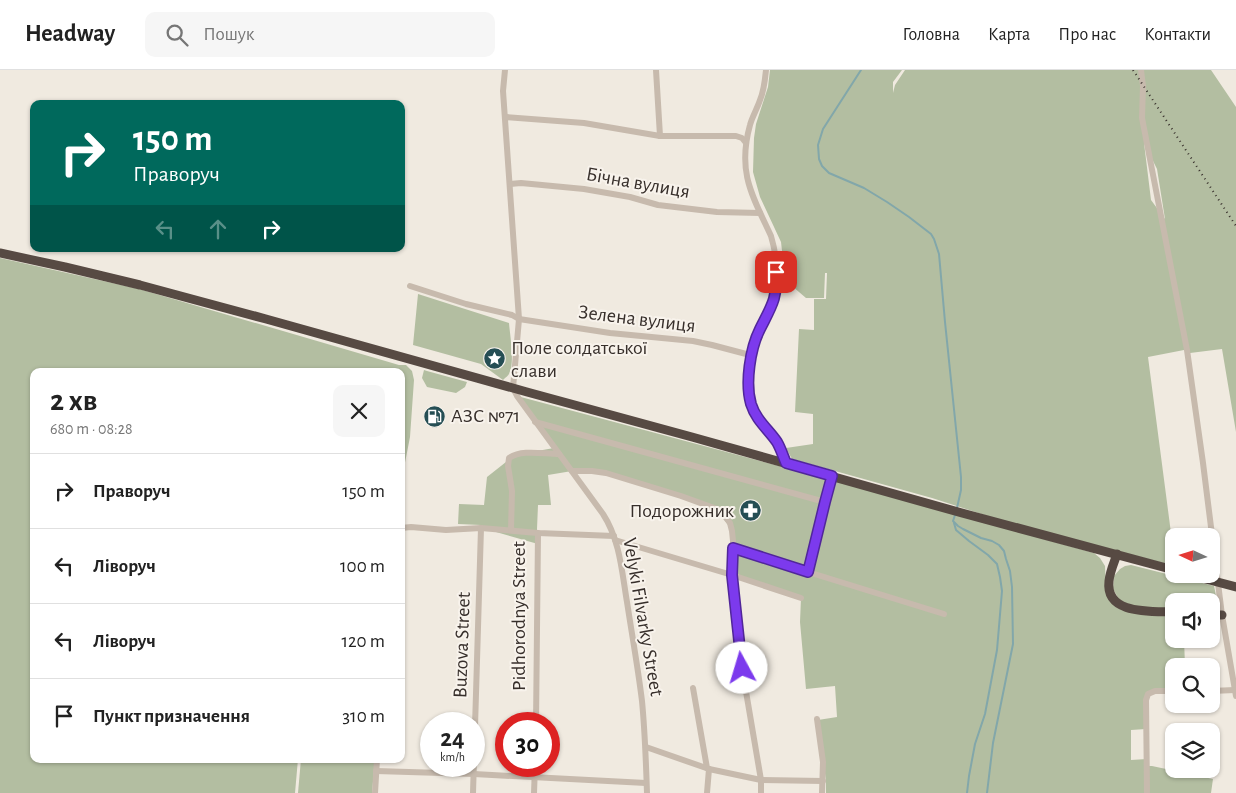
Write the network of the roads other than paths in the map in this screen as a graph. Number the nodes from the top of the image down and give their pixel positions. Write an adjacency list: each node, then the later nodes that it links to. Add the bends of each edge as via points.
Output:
1 (505, 70): 5 (street)
2 (656, 70): 6 (street)
3 (766, 70): 7 (street)
4 (1141, 70): 36 (street, via 1142,118 1187,350)
5 (505, 117): 6 (street, via 584,123); 8 (street)
6 (660, 136): 7 (street, via 736,136)
7 (746, 144): 9 (street, via 749,189)
8 (510, 184): 9 (street, Бічна вулиця, via 584,189 630,197 658,206); 12 (street)
9 (760, 213): 13 (street, via 773,244 778,285)
10 (0, 253): 14 (highway, via 140,285)
11 (410, 286): 12 (street, Зелена вулиця)
12 (519, 319): 13 (street, Зелена вулиця, via 692,341); 14 (street)
13 (750, 355): 17 (street, via 751,404 760,422 776,441)
14 (513, 388): 15 (street, Velyki Filvarky Street); 17 (highway)
15 (535, 422): 16 (street, Velyki Filvarky Street); 20 (street)
16 (558, 454): 18 (street, Velyki Filvarky Street); 23 (street, via 524,453 509,458)
17 (786, 463): 19 (highway)
18 (572, 471): 25 (street, Velyki Filvarky Street, via 603,514); 26 (street, via 606,473 717,509 730,524)
19 (833, 475): 20 (street); 27 (highway)
20 (825, 502): 29 (street)
21 (405, 528): 22 (street, Pidhorodnya Street)
22 (482, 528): 23 (street, Pidhorodnya Street); 41 (street, Buzova Street)
23 (511, 530): 24 (street, Pidhorodnya Street)
24 (538, 533): 25 (street); 42 (street, Pidhorodnya Street)
25 (614, 538): 30 (street); 44 (street, Velyki Filvarky Street, via 631,628)
26 (733, 548): 29 (street); 30 (street)
27 (1117, 554): 28 (highway); 34 (highway, via 1108,586 1117,603 1125,608)
28 (1165, 567)
29 (808, 572): 35 (street)
30 (732, 575): 33 (street); 51 (street, via 742,668)
31 (1220, 582): 32 (highway)
32 (1236, 587)
33 (801, 598)
34 (1165, 612)
35 (944, 614)
36 (1222, 615): 40 (street)
37 (693, 688): 46 (street)
38 (1165, 691): 61 (street, via 1148,694 1146,700)
39 (1220, 691): 40 (street)
40 (1236, 693)
41 (476, 712)
42 (536, 712)
43 (817, 718): 52 (street)
44 (646, 747): 46 (street); 53 (street, Velyki Filvarky Street)
45 (377, 763): 47 (street)
46 (708, 768): 51 (street); 58 (street)
47 (376, 771): 48 (street); 54 (street)
48 (420, 772)
49 (474, 777): 55 (street, Buzova Street)
50 (535, 777): 53 (street); 56 (street)
51 (762, 780): 52 (street); 59 (street)
52 (823, 780): 60 (street)
53 (646, 783): 57 (street, Velyki Filvarky Street)
54 (375, 793)
55 (473, 793)
56 (534, 793)
57 (647, 793)
58 (707, 793)
59 (761, 793)
60 (822, 793)
61 (1147, 793)

